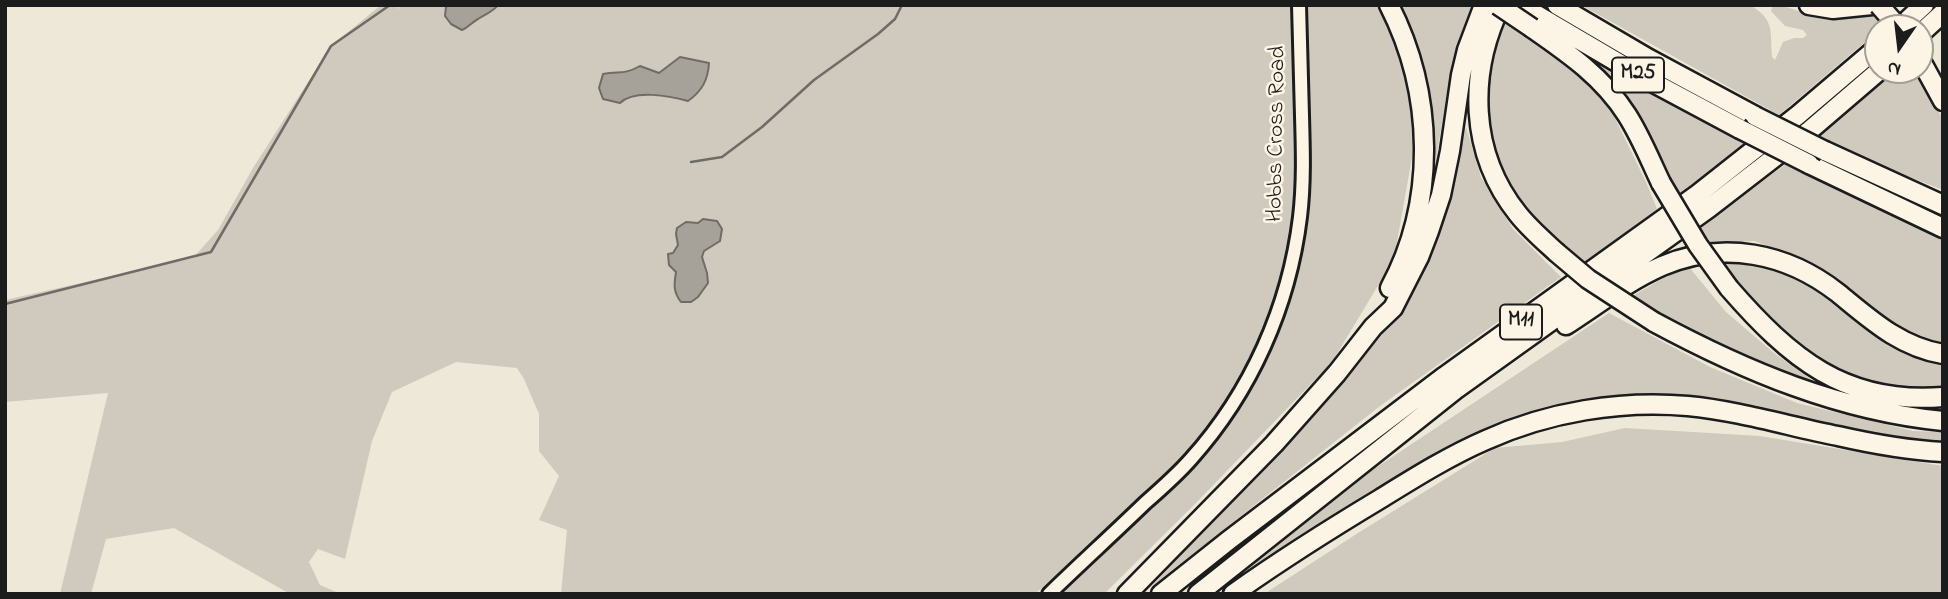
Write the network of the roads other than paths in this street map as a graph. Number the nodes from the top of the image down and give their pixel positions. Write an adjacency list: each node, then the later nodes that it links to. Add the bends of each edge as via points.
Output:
1 (1299, 5): 22 (street, Hobbs Cross Road, via 1301,215 1284,296 1270,332 1235,402 1198,451)
2 (1389, 5): 16 (highway, via 1416,82 1424,160 1412,237)
3 (1484, 5): 16 (highway, via 1467,50 1441,195 1429,232 1393,308)
4 (1500, 5): 9 (highway, bridge); 20 (highway, bridge, via 1480,66 1478,119 1491,169 1534,232 1588,279 1654,322 1717,355 1826,397)
5 (1520, 5): 9 (highway, M25)
6 (1557, 5): 14 (highway, M25, bridge, via 1755,116)
7 (1808, 5): 8 (highway, via 1833,9)
8 (1872, 5)
9 (1535, 22): 15 (highway, M25, bridge); 19 (highway, bridge, via 1610,92 1699,245 1729,288 1779,340 1798,357 1846,384 1891,397)
10 (1864, 59): 24 (highway, M11, via 1709,185 1445,376)
11 (1864, 84): 18 (highway, M11, via 1700,215)
12 (1934, 84): 13 (highway)
13 (1943, 101)
14 (1943, 205)
15 (1943, 228)
16 (1373, 327): 23 (highway, via 1298,419)
17 (1943, 354): 18 (highway, via 1898,339 1796,266 1761,255 1720,252 1689,257 1648,273 1528,351)
18 (1455, 390): 25 (highway, M11)
19 (1943, 397)
20 (1943, 421)
21 (1943, 452): 26 (highway, via 1874,444 1687,406 1637,405 1572,413 1499,435 1441,462)
22 (1049, 594)
23 (1128, 594)
24 (1161, 594)
25 (1198, 594)
26 (1233, 594)

